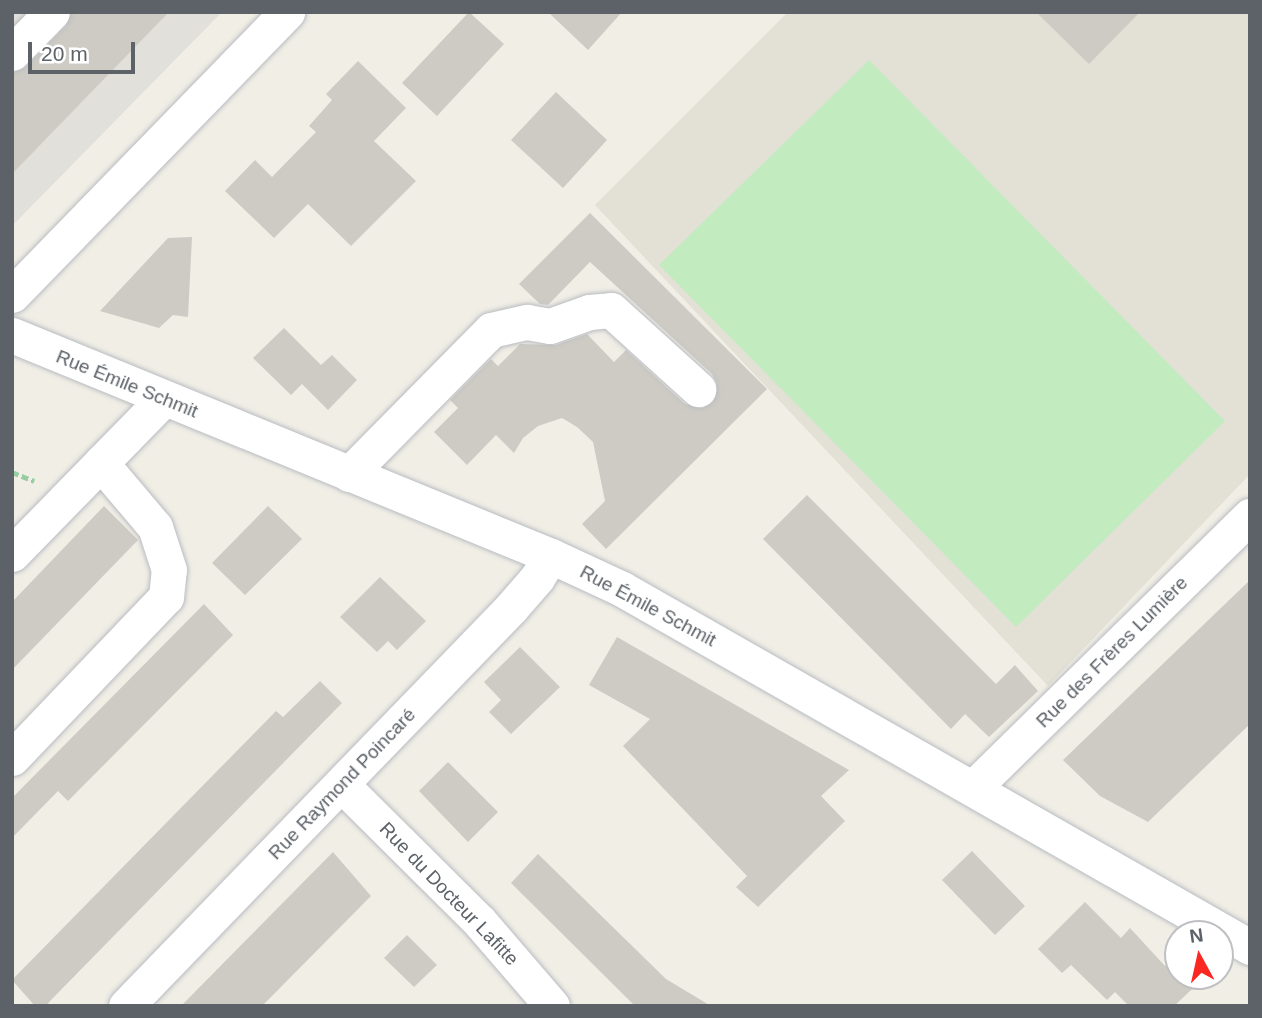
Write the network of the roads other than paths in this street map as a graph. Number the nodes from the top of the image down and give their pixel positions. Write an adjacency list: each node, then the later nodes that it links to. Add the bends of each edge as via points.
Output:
1 (52, 12): 3 (street)
2 (287, 12): 4 (street)
3 (12, 53)
4 (12, 295)
5 (12, 335): 7 (street, Rue Émile Schmit)
6 (698, 389): 9 (street, via 611,310 589,312 550,326 527,322 503,327 491,330)
7 (163, 398): 8 (street); 9 (street, Rue Émile Schmit)
8 (101, 463): 11 (street); 13 (street, via 155,527 169,570 166,597)
9 (349, 474): 12 (street, Rue Émile Schmit)
10 (1250, 516): 15 (street, Rue des Frères Lumière)
11 (12, 554)
12 (551, 556): 14 (street, Rue Raymond Poincaré, via 511,608); 15 (street, Rue Émile Schmit, via 622,589)
13 (12, 758)
14 (342, 785): 17 (street, Rue Raymond Poincaré); 18 (street, Rue du Docteur Lafitte, via 479,921)
15 (974, 787): 16 (street, Rue Émile Schmit)
16 (1250, 947)
17 (126, 1006)
18 (552, 1006)

